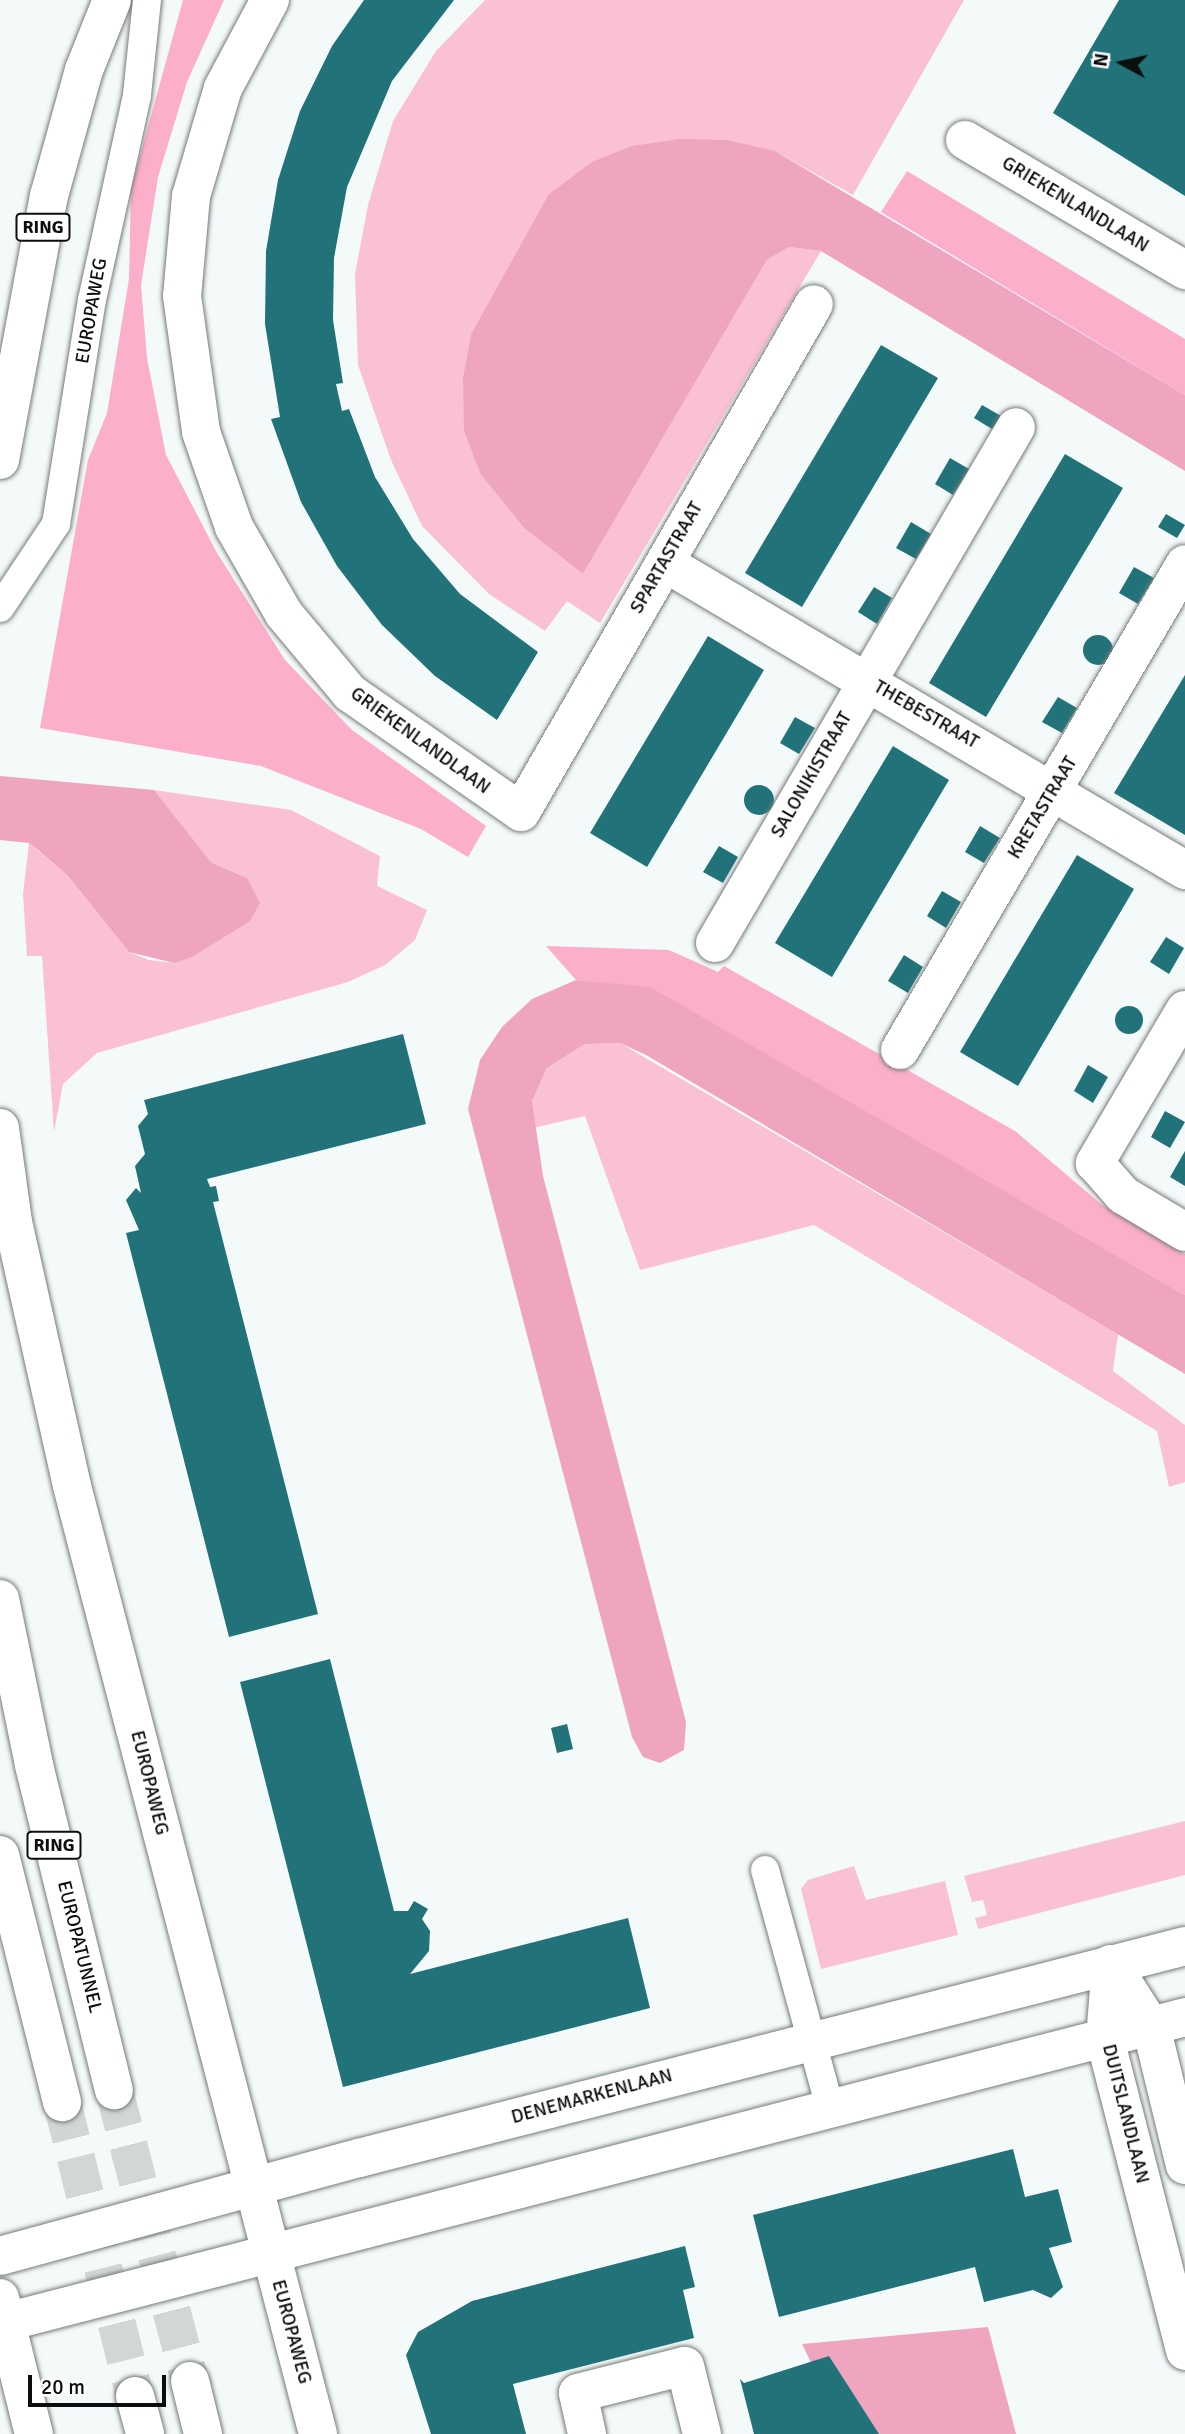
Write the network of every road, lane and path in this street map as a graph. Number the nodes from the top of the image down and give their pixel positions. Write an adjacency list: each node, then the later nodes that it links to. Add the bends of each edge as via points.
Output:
1 (112, 0): 8 (street, RING, via 84,70 49,196)
2 (147, 0): 11 (lane, EUROPAWEG, via 137,95 92,300 56,524)
3 (270, 0): 14 (street, GRIEKENLANDLAAN, via 223,88 191,196 182,296 201,432 234,527 284,614 350,693)
4 (965, 140): 5 (street, GRIEKENLANDLAAN)
5 (1185, 270)
6 (814, 304): 9 (street, SPARTASTRAAT)
7 (1016, 427): 12 (street, SALONIKISTRAAT)
8 (0, 460)
9 (665, 563): 12 (street, THEBESTRAAT); 14 (street, SPARTASTRAAT)
10 (1185, 564): 13 (street, KRETASTRAAT)
11 (0, 608)
12 (866, 681): 13 (street, THEBESTRAAT); 16 (street, SALONIKISTRAAT)
13 (1054, 790): 15 (street, THEBESTRAAT); 18 (street, KRETASTRAAT)
14 (521, 812)
15 (1185, 870)
16 (715, 943)
17 (1185, 1010): 20 (street, via 1095,1163 1123,1195)
18 (900, 1051)
19 (0, 1128): 33 (street, EUROPAWEG, via 13,1222 72,1486)
20 (1185, 1232)
21 (0, 1599): 29 (street, EUROPATUNNEL / RING, via 34,1765)
22 (0, 1855): 30 (street, RING)
23 (765, 1870): 27 (lane)
24 (1185, 1946): 25 (street, DENEMARKENLAAN)
25 (1111, 1964): 26 (street); 27 (street, DENEMARKENLAAN); 28 (street, DUITSLANDLAAN)
26 (1168, 2022): 28 (street); 32 (street)
27 (814, 2039): 31 (lane); 33 (street, DENEMARKENLAAN)
28 (1105, 2039): 31 (street); 37 (street, DUITSLANDLAAN)
29 (114, 2090)
30 (62, 2102)
31 (831, 2112): 34 (street)
32 (1185, 2165)
33 (254, 2188): 34 (street, EUROPAWEG); 35 (street, DENEMARKENLAAN)
34 (271, 2255): 36 (street); 43 (street, EUROPAWEG)
35 (0, 2256)
36 (2, 2314): 40 (street)
37 (1185, 2351)
38 (190, 2381): 42 (street)
39 (135, 2396): 41 (street)
40 (34, 2434)
41 (145, 2434)
42 (203, 2434)
43 (318, 2434)
44 (587, 2434): 45 (street, via 578,2393 685,2366)
45 (702, 2434)

